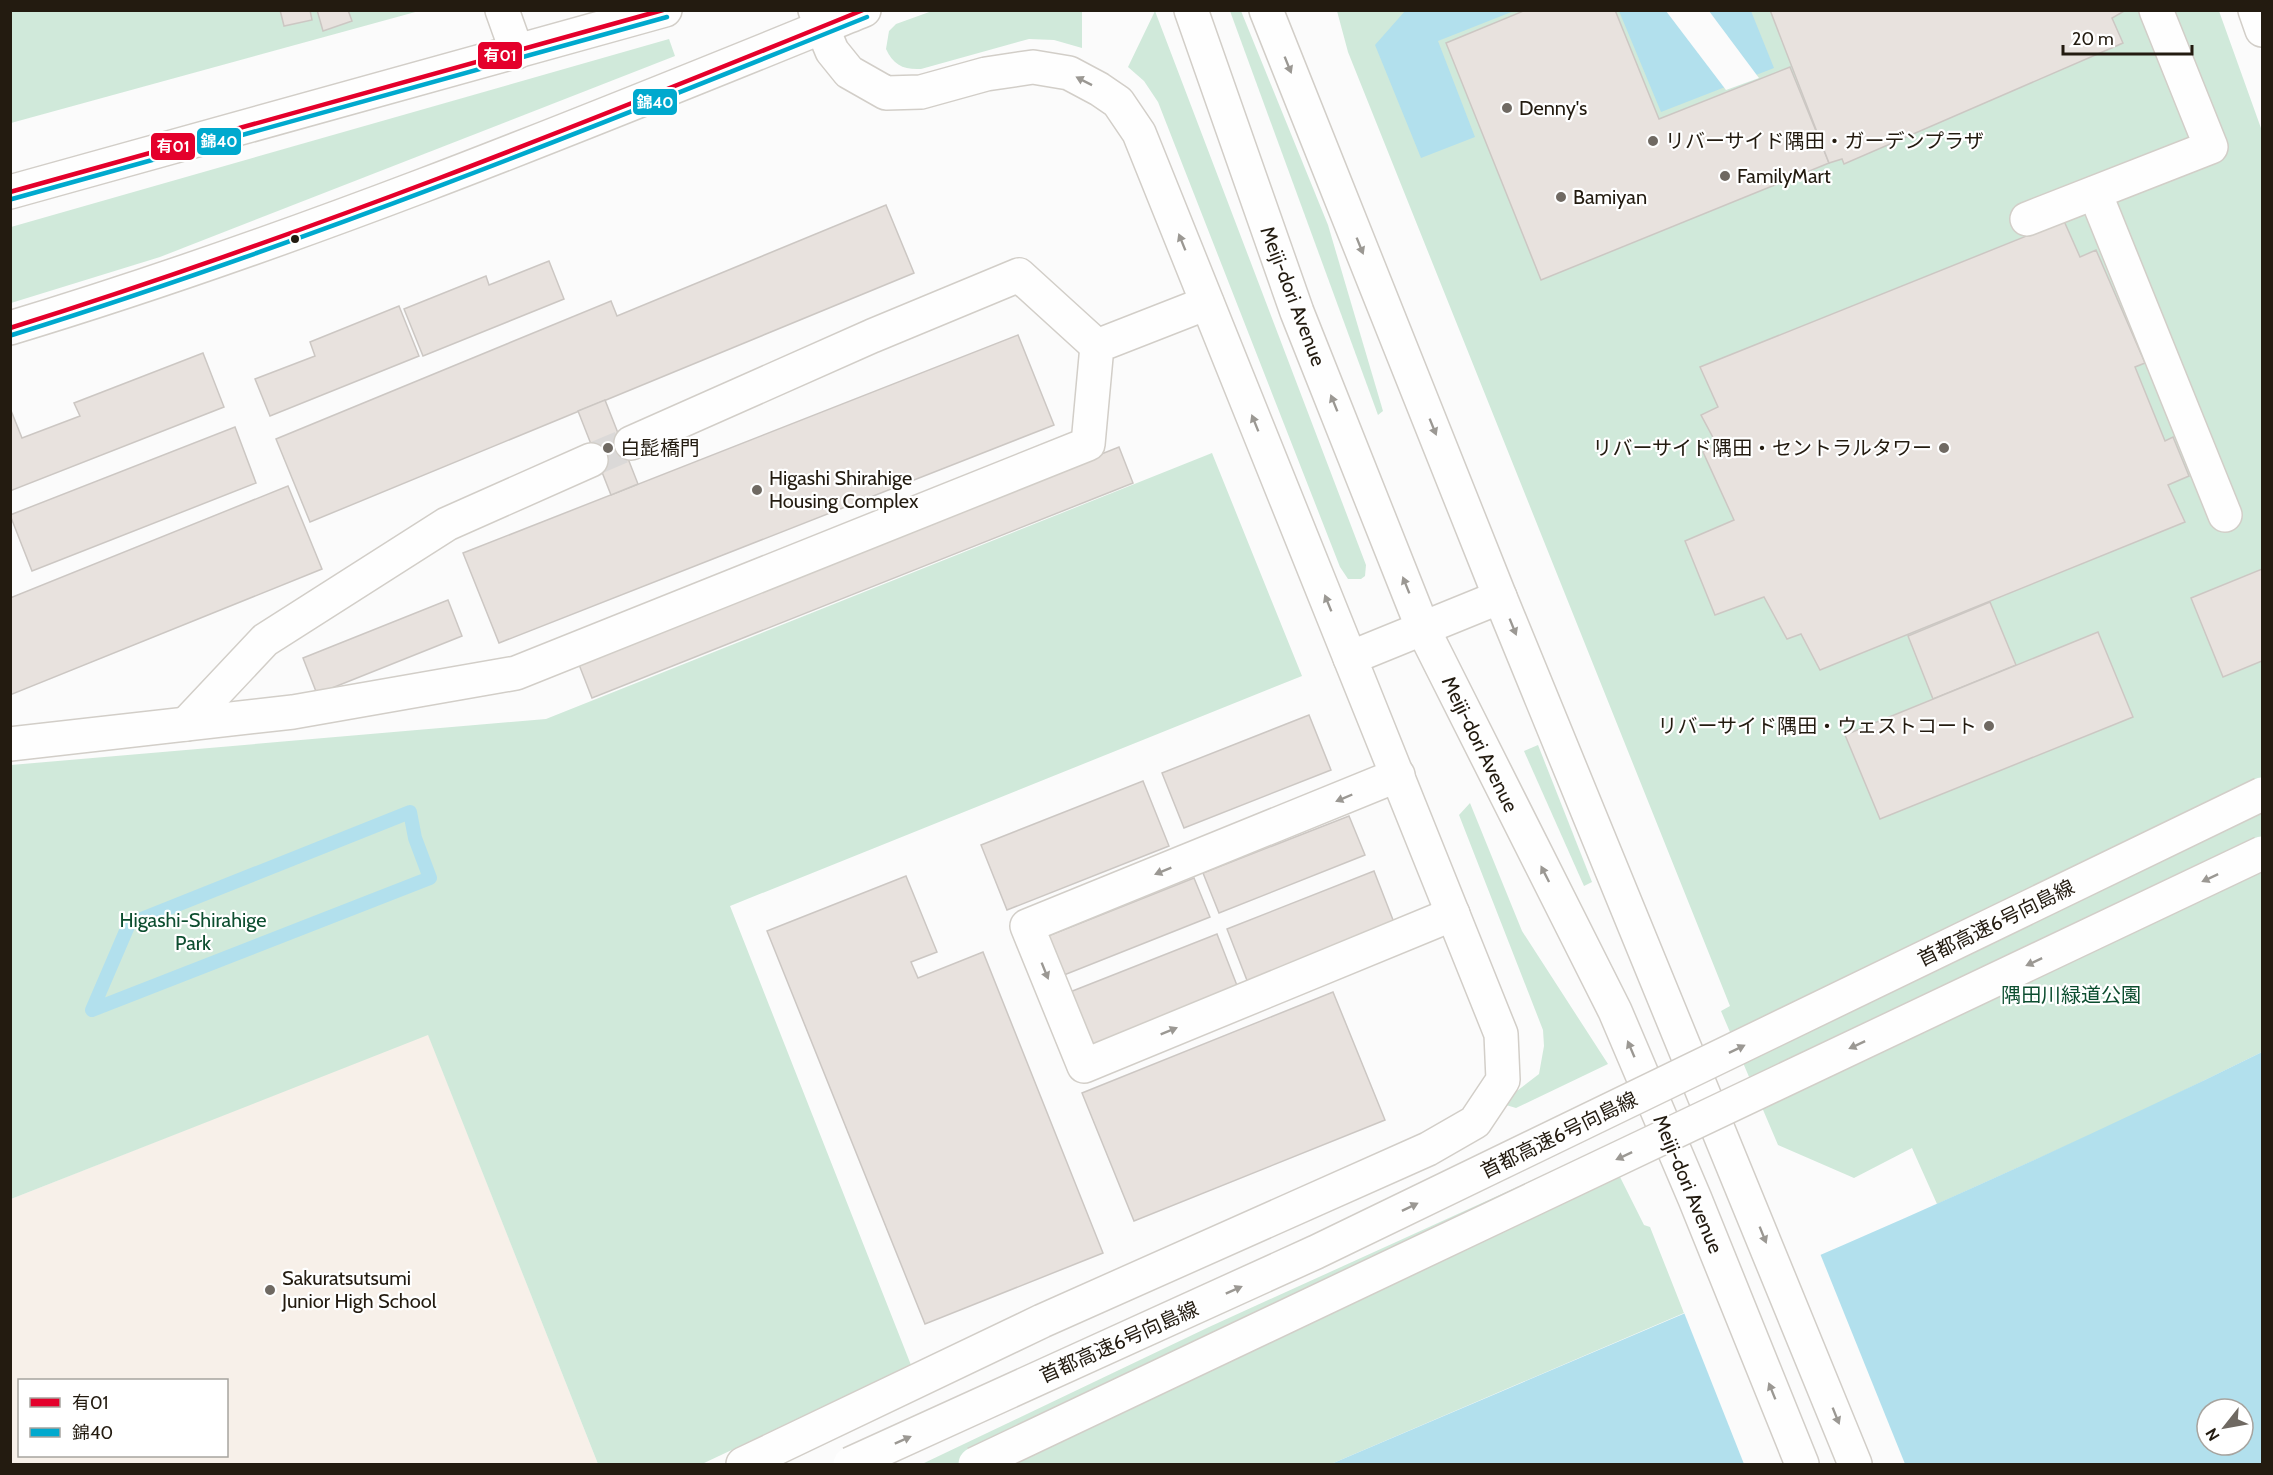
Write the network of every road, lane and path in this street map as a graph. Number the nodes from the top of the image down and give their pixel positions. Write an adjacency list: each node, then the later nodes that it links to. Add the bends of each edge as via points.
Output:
1 (502, 10): 10 (main road)
2 (664, 10): 10 (main road)
3 (864, 10): 8 (main road)
4 (1191, 10): 21 (main road, Meiji-dori Avenue, one-way to 4, via 1297,312)
5 (1266, 10): 20 (main road, one-way to 20)
6 (2156, 10): 12 (main road, via 2211,147)
7 (2255, 10): 9 (main road)
8 (818, 19): 14 (main road, one-way to 8, via 1139,133 1118,102 1069,73 1033,67 986,74 921,92 886,93 849,72 832,51); 15 (main road, via 311,226 123,294)
9 (2262, 30)
10 (517, 52): 11 (main road)
11 (10, 192)
12 (2094, 193): 13 (main road); 19 (main road)
13 (2027, 219)
14 (1207, 303): 16 (main road); 22 (main road, one-way to 14)
15 (10, 328)
16 (1097, 346): 17 (main road, via 1019,275); 23 (main road, via 1088,444 516,673 293,712)
17 (631, 443)
18 (591, 460): 23 (main road, via 447,524 265,640)
19 (2225, 515)
20 (1500, 597): 21 (main road); 33 (main road, one-way to 33)
21 (1423, 629): 22 (main road); 32 (main road, Meiji-dori Avenue, one-way to 21, via 1615,1011)
22 (1350, 658): 25 (main road)
23 (186, 724): 24 (main road)
24 (10, 744)
25 (1398, 775): 28 (main road); 28 (main road, one-way to 28, via 1027,926 1084,1066)
26 (2262, 794): 30 (main road, 首都高速6号向島線, one-way to 26, bridge, via 1327,1247)
27 (2262, 853): 31 (main road, one-way to 31, bridge)
28 (1453, 914): 29 (main road, via 1501,1034 1503,1080 1474,1122 1428,1149 1042,1321)
29 (743, 1464)
30 (850, 1464)
31 (975, 1464)
32 (1802, 1464)
33 (1855, 1464)

